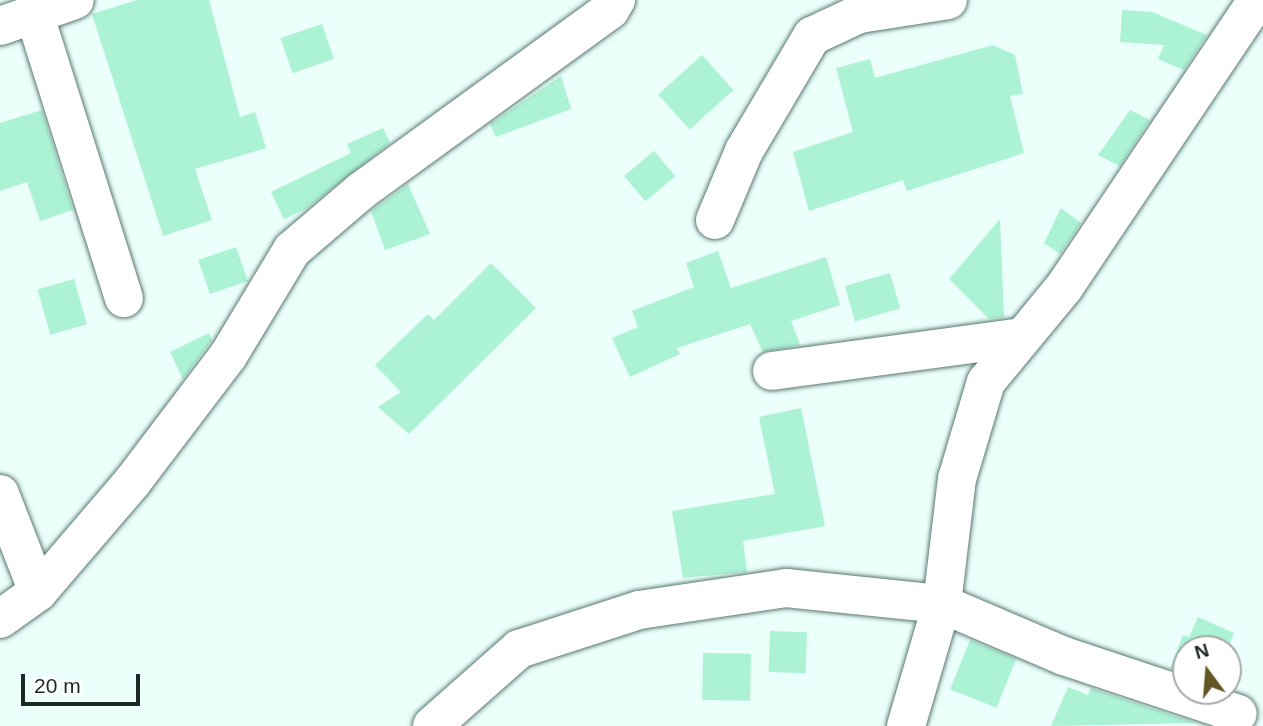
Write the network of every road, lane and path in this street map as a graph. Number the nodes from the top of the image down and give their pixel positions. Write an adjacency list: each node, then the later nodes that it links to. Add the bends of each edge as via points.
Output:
1 (75, 0): 5 (street)
2 (617, 0): 11 (street, via 610,10 361,191 292,250 228,356 133,481)
3 (948, 0): 6 (street, via 859,14 812,36 744,152)
4 (1257, 0): 8 (street, via 1065,286)
5 (17, 20): 7 (street)
6 (715, 220)
7 (124, 298)
8 (1022, 337): 9 (street); 12 (street, via 986,382 982,394 957,479)
9 (772, 372)
10 (0, 494): 11 (street)
11 (38, 592): 13 (street)
12 (943, 604): 14 (street, via 1064,656); 15 (street, via 786,588 639,610 519,649); 16 (street)
13 (0, 619)
14 (1238, 714)
15 (432, 726)
16 (906, 726)

